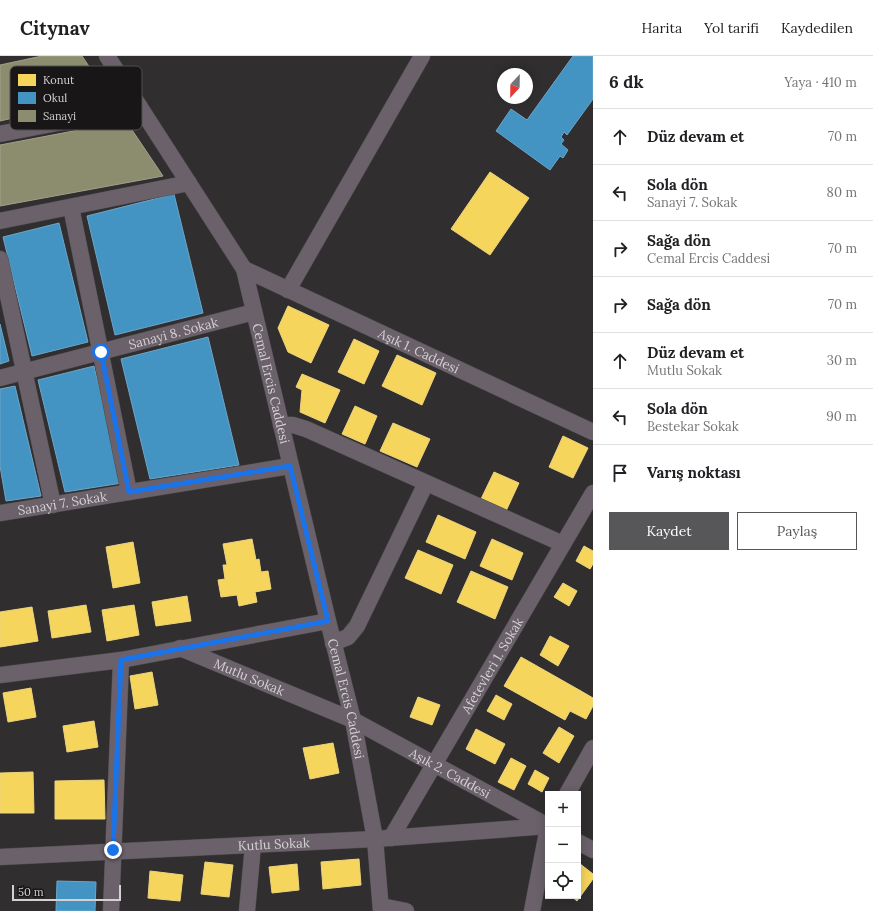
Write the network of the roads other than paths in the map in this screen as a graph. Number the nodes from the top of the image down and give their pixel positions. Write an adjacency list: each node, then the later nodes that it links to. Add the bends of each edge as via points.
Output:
1 (107, 56): 3 (street, Cemal Ercis Caddesi)
2 (422, 56): 12 (street)
3 (113, 66)
4 (142, 110): 7 (street, Cemal Ercis Caddesi)
5 (21, 130): 6 (street)
6 (0, 134)
7 (189, 183): 8 (street); 11 (street, Cemal Ercis Caddesi)
8 (71, 207): 9 (street); 15 (street)
9 (0, 222)
10 (0, 259): 13 (street)
11 (244, 269): 12 (street, Aşık 1. Caddesi); 14 (street, Cemal Ercis Caddesi)
12 (288, 290): 19 (street, Aşık 1. Caddesi)
13 (4, 294): 16 (street)
14 (254, 312): 15 (street, Sanayi 8. Sokak); 18 (street, Cemal Ercis Caddesi)
15 (101, 352): 16 (street, Sanayi 8. Sokak); 22 (street)
16 (24, 372): 17 (street, Sanayi 8. Sokak); 24 (street)
17 (0, 378)
18 (281, 425): 20 (street, Cemal Ercis Caddesi); 21 (street, via 306,429)
19 (593, 432)
20 (290, 466): 22 (street, Sanayi 7. Sokak); 27 (street, Cemal Ercis Caddesi)
21 (426, 483): 26 (street); 28 (street, via 357,626 348,637)
22 (129, 492): 24 (street, Sanayi 7. Sokak)
23 (593, 493): 26 (street, Afetevleri 1. Sokak)
24 (53, 505): 25 (street, Sanayi 7. Sokak)
25 (0, 513)
26 (563, 544): 34 (street, Afetevleri 1. Sokak)
27 (328, 621): 28 (street, Cemal Ercis Caddesi); 29 (street)
28 (333, 643): 32 (street, Cemal Ercis Caddesi)
29 (180, 648): 30 (street); 32 (street, Mutlu Sokak)
30 (121, 660): 31 (street); 43 (street)
31 (0, 675)
32 (353, 720): 34 (street, Aşık 2. Caddesi); 40 (street, Cemal Ercis Caddesi)
33 (593, 748): 35 (street)
34 (434, 764): 36 (street, Aşık 2. Caddesi); 39 (street, Afetevleri 1. Sokak)
35 (568, 791)
36 (545, 824)
37 (545, 826): 39 (street, Kutlu Sokak)
38 (548, 827): 50 (street)
39 (392, 838): 40 (street, Kutlu Sokak)
40 (375, 839): 42 (street, Kutlu Sokak); 46 (street, Cemal Ercis Caddesi)
41 (581, 844): 44 (street)
42 (253, 845): 43 (street, Kutlu Sokak); 48 (street)
43 (113, 850): 45 (street, Kutlu Sokak); 47 (street)
44 (593, 850)
45 (0, 857)
46 (381, 909): 49 (street)
47 (111, 911)
48 (247, 911)
49 (406, 911)
50 (532, 911)

